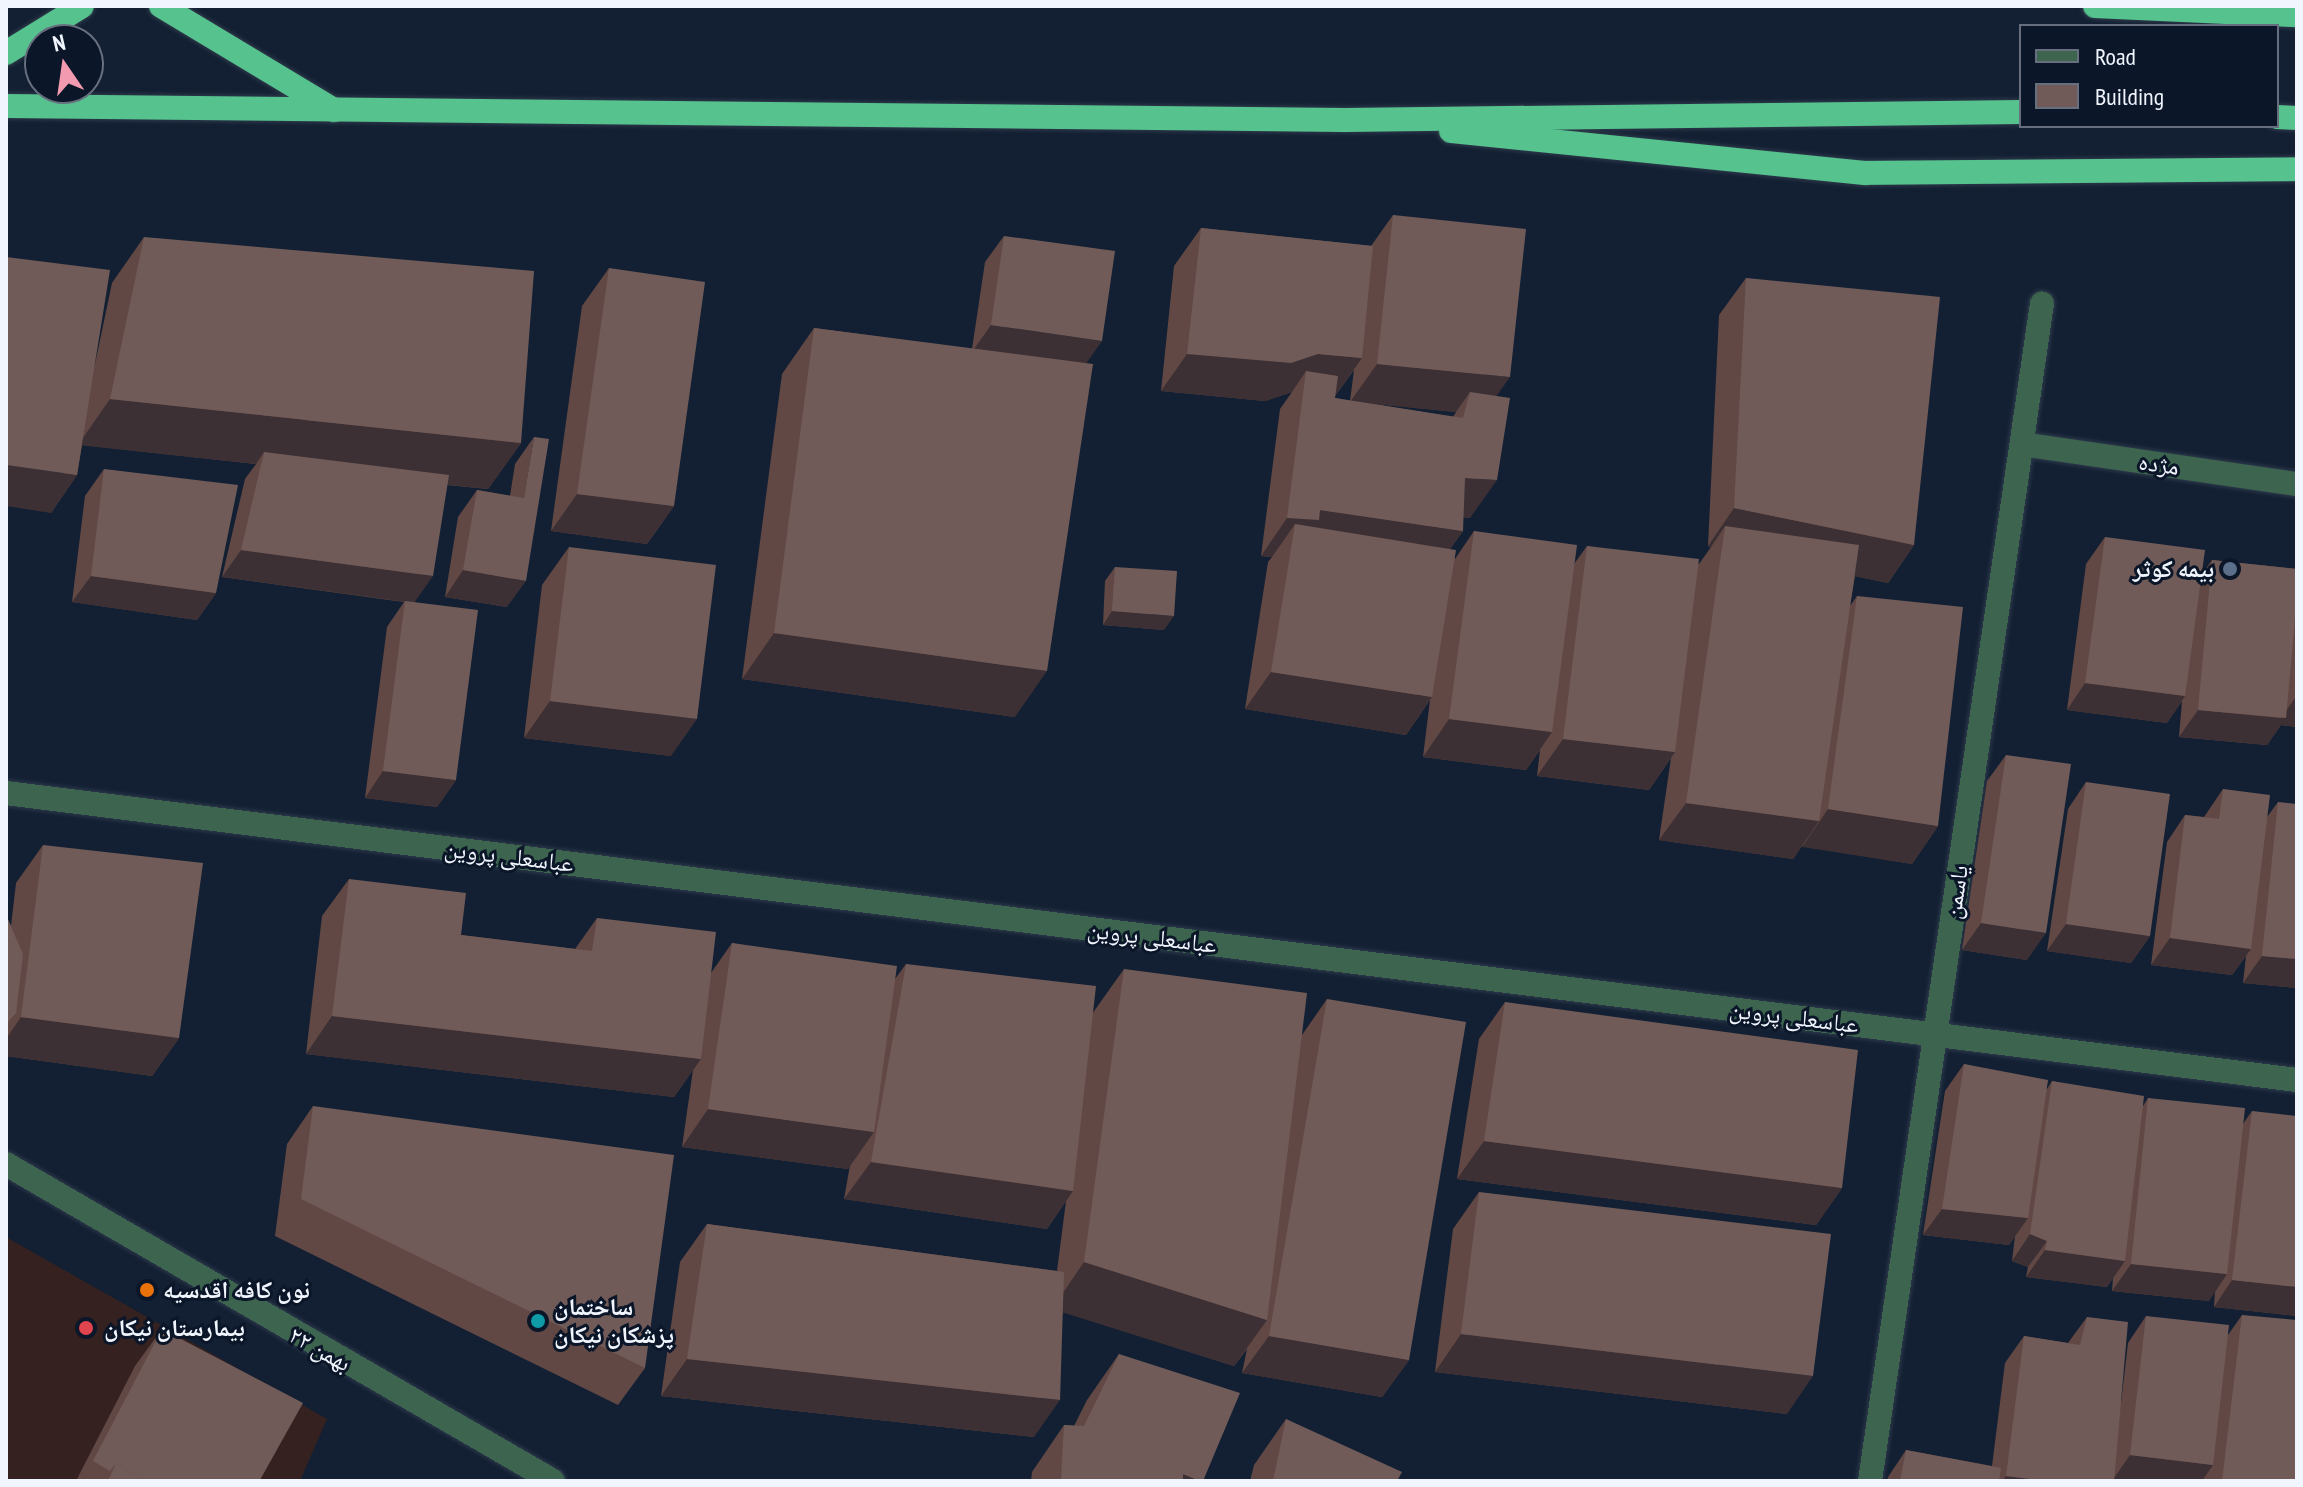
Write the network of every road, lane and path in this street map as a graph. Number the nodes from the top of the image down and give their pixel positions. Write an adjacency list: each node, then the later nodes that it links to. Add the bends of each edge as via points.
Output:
1 (82, 6): 5 (highway)
2 (161, 6): 7 (highway)
3 (2095, 6): 4 (highway)
4 (2297, 15)
5 (6, 53)
6 (6, 106): 7 (highway)
7 (334, 110): 9 (highway)
8 (2019, 112): 9 (highway)
9 (1345, 120): 10 (highway, via 1865,173)
10 (2297, 169)
11 (2042, 304): 12 (street, یاسمن)
12 (2022, 444): 13 (street, مژده); 15 (street, یاسمن)
13 (2297, 484)
14 (6, 793): 15 (street, عباسعلی پروین)
15 (1936, 1035): 16 (street, عباسعلی پروین); 19 (street, یاسمن)
16 (2297, 1080)
17 (6, 1164): 18 (street, ۲۲ بهمن)
18 (553, 1481)
19 (1870, 1481)

